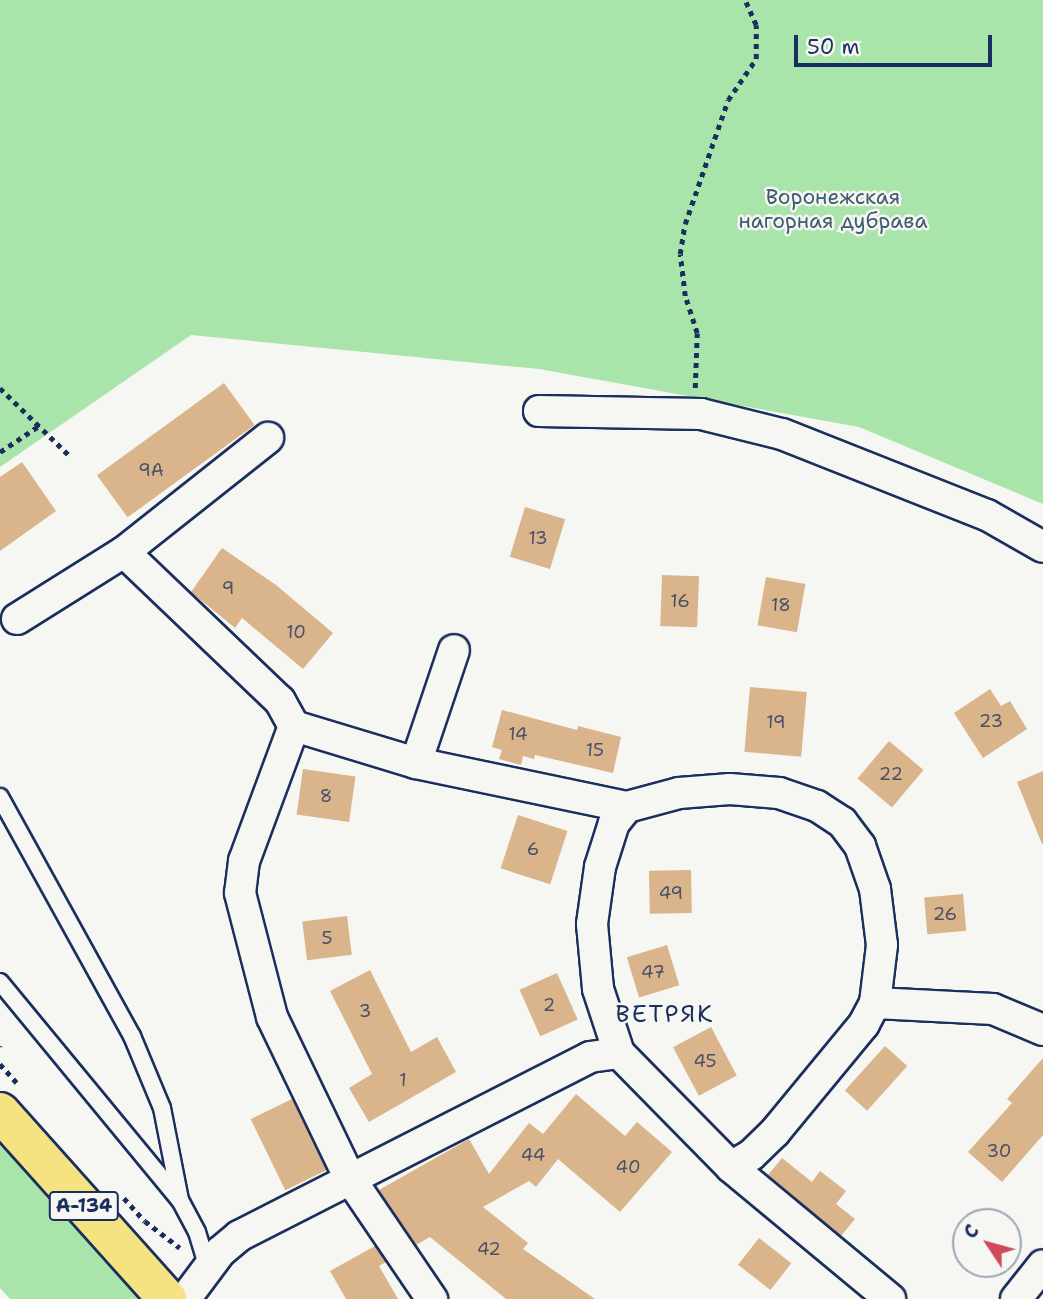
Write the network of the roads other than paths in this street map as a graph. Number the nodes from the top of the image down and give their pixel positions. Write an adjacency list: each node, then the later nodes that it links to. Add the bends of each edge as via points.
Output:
1 (539, 411): 3 (street, via 701,414 782,434 987,515)
2 (268, 438): 4 (street)
3 (1043, 547)
4 (124, 552): 5 (street); 7 (street, via 280,701)
5 (17, 619)
6 (454, 650): 8 (street)
7 (294, 726): 8 (street); 17 (street, via 244,861 240,893 272,1017)
8 (416, 763): 10 (street)
9 (0, 797): 18 (lane, via 132,1036 162,1108)
10 (627, 807): 12 (street, via 679,793 730,789 779,793 817,806 842,822 859,846 875,889 882,945); 14 (street, via 614,823 600,867 592,924 598,989)
11 (2, 983): 18 (lane)
12 (875, 1003): 13 (street, via 993,1009); 16 (street, via 864,1024 775,1132)
13 (1043, 1030)
14 (619, 1053): 16 (street); 17 (street, via 590,1057)
15 (14, 1103): 21 (highway, А-134)
16 (731, 1167): 24 (street)
17 (349, 1177): 20 (street, via 239,1236); 23 (street)
18 (180, 1200): 20 (lane, via 197,1232)
19 (1043, 1265): 25 (street)
20 (208, 1268): 22 (street)
21 (167, 1299)
22 (185, 1299)
23 (432, 1299)
24 (890, 1299)
25 (1016, 1299)

